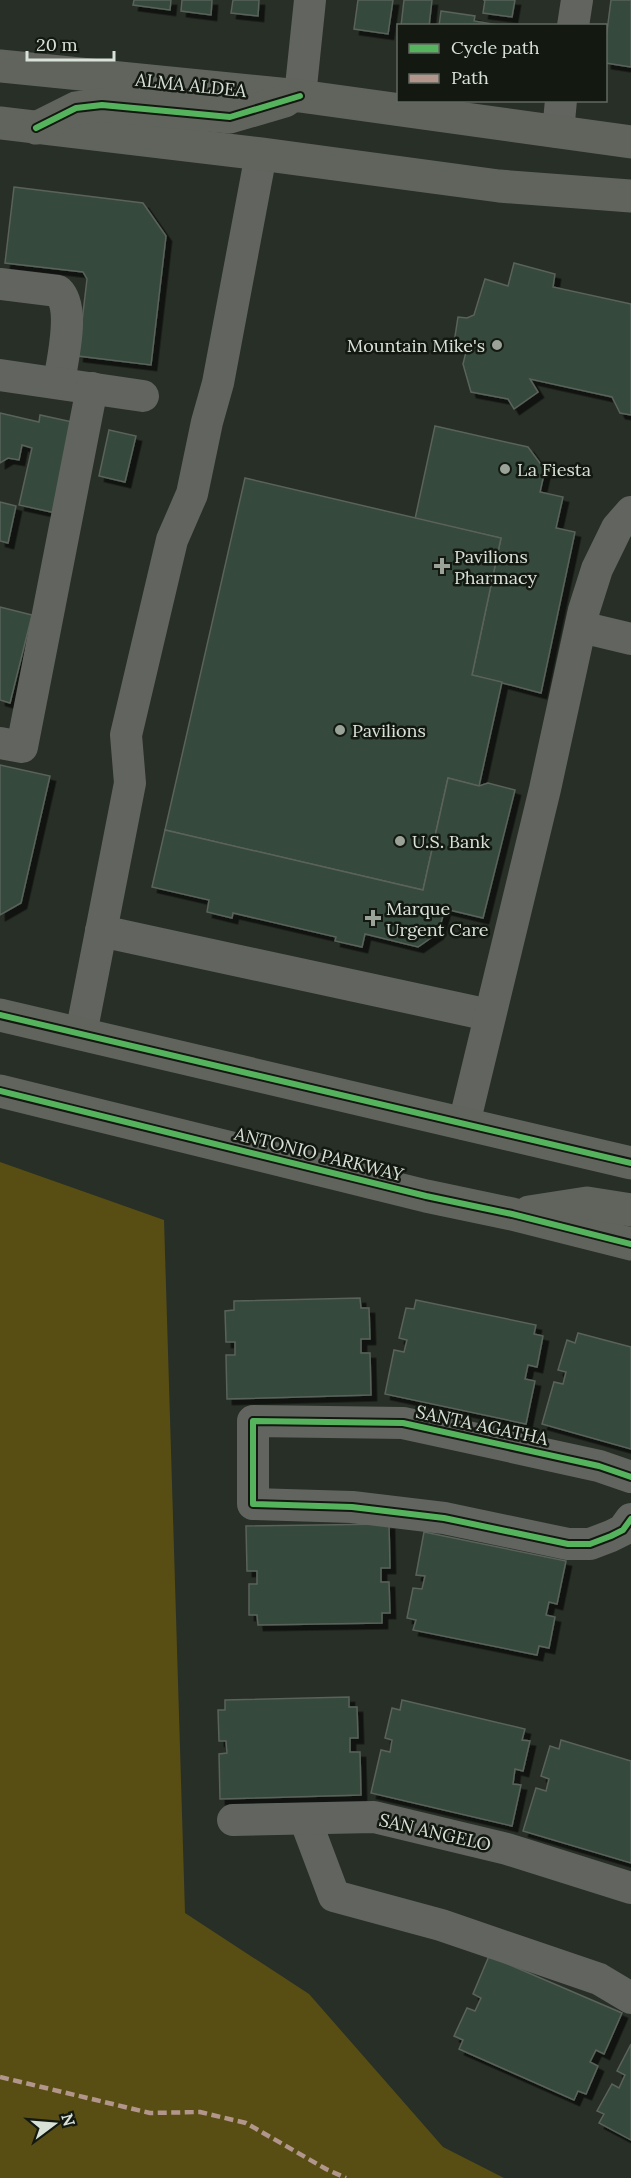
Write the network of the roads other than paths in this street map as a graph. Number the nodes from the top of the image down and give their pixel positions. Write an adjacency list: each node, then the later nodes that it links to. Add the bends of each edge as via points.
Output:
1 (310, 0): 5 (street)
2 (577, 0): 3 (street)
3 (573, 24)
4 (0, 66): 5 (main road, ALMA ALDEA)
5 (300, 96): 6 (main road, ALMA ALDEA); 8 (main road, via 230,117 102,105 76,108)
6 (560, 116): 9 (main road, ALMA ALDEA)
7 (0, 123): 8 (main road)
8 (36, 128): 10 (main road)
9 (631, 142)
10 (261, 154): 11 (main road, via 499,186); 21 (street, via 218,382 192,494 172,540 126,735 130,783)
11 (631, 196)
12 (0, 284): 14 (street, via 58,291 65,296 68,317)
13 (0, 375): 14 (street)
14 (59, 383): 15 (street)
15 (92, 388): 16 (street); 20 (street, via 22,747)
16 (142, 396)
17 (631, 512): 18 (street, via 617,528 597,568)
18 (581, 627): 19 (street); 23 (street)
19 (631, 639)
20 (0, 743)
21 (101, 932): 23 (street); 24 (street)
22 (0, 1015): 24 (main road)
23 (489, 1015): 26 (street)
24 (81, 1034): 26 (main road)
25 (0, 1090): 29 (main road, ANTONIO PARKWAY)
26 (464, 1124): 27 (main road)
27 (631, 1163)
28 (631, 1210): 29 (main road, via 586,1203)
29 (512, 1214): 30 (main road, ANTONIO PARKWAY)
30 (631, 1244)
31 (631, 1477): 32 (street, SANTA AGATHA, via 599,1466 403,1423 252,1420 253,1504 352,1507 444,1518 568,1544 590,1544 611,1536 623,1530)
32 (631, 1519)
33 (305, 1819): 34 (street, SAN ANGELO); 35 (street, SAN ANGELO, via 374,1817 507,1850); 36 (street, via 334,1896 441,1925 599,1979)
34 (233, 1820)
35 (631, 1888)
36 (631, 1998)

